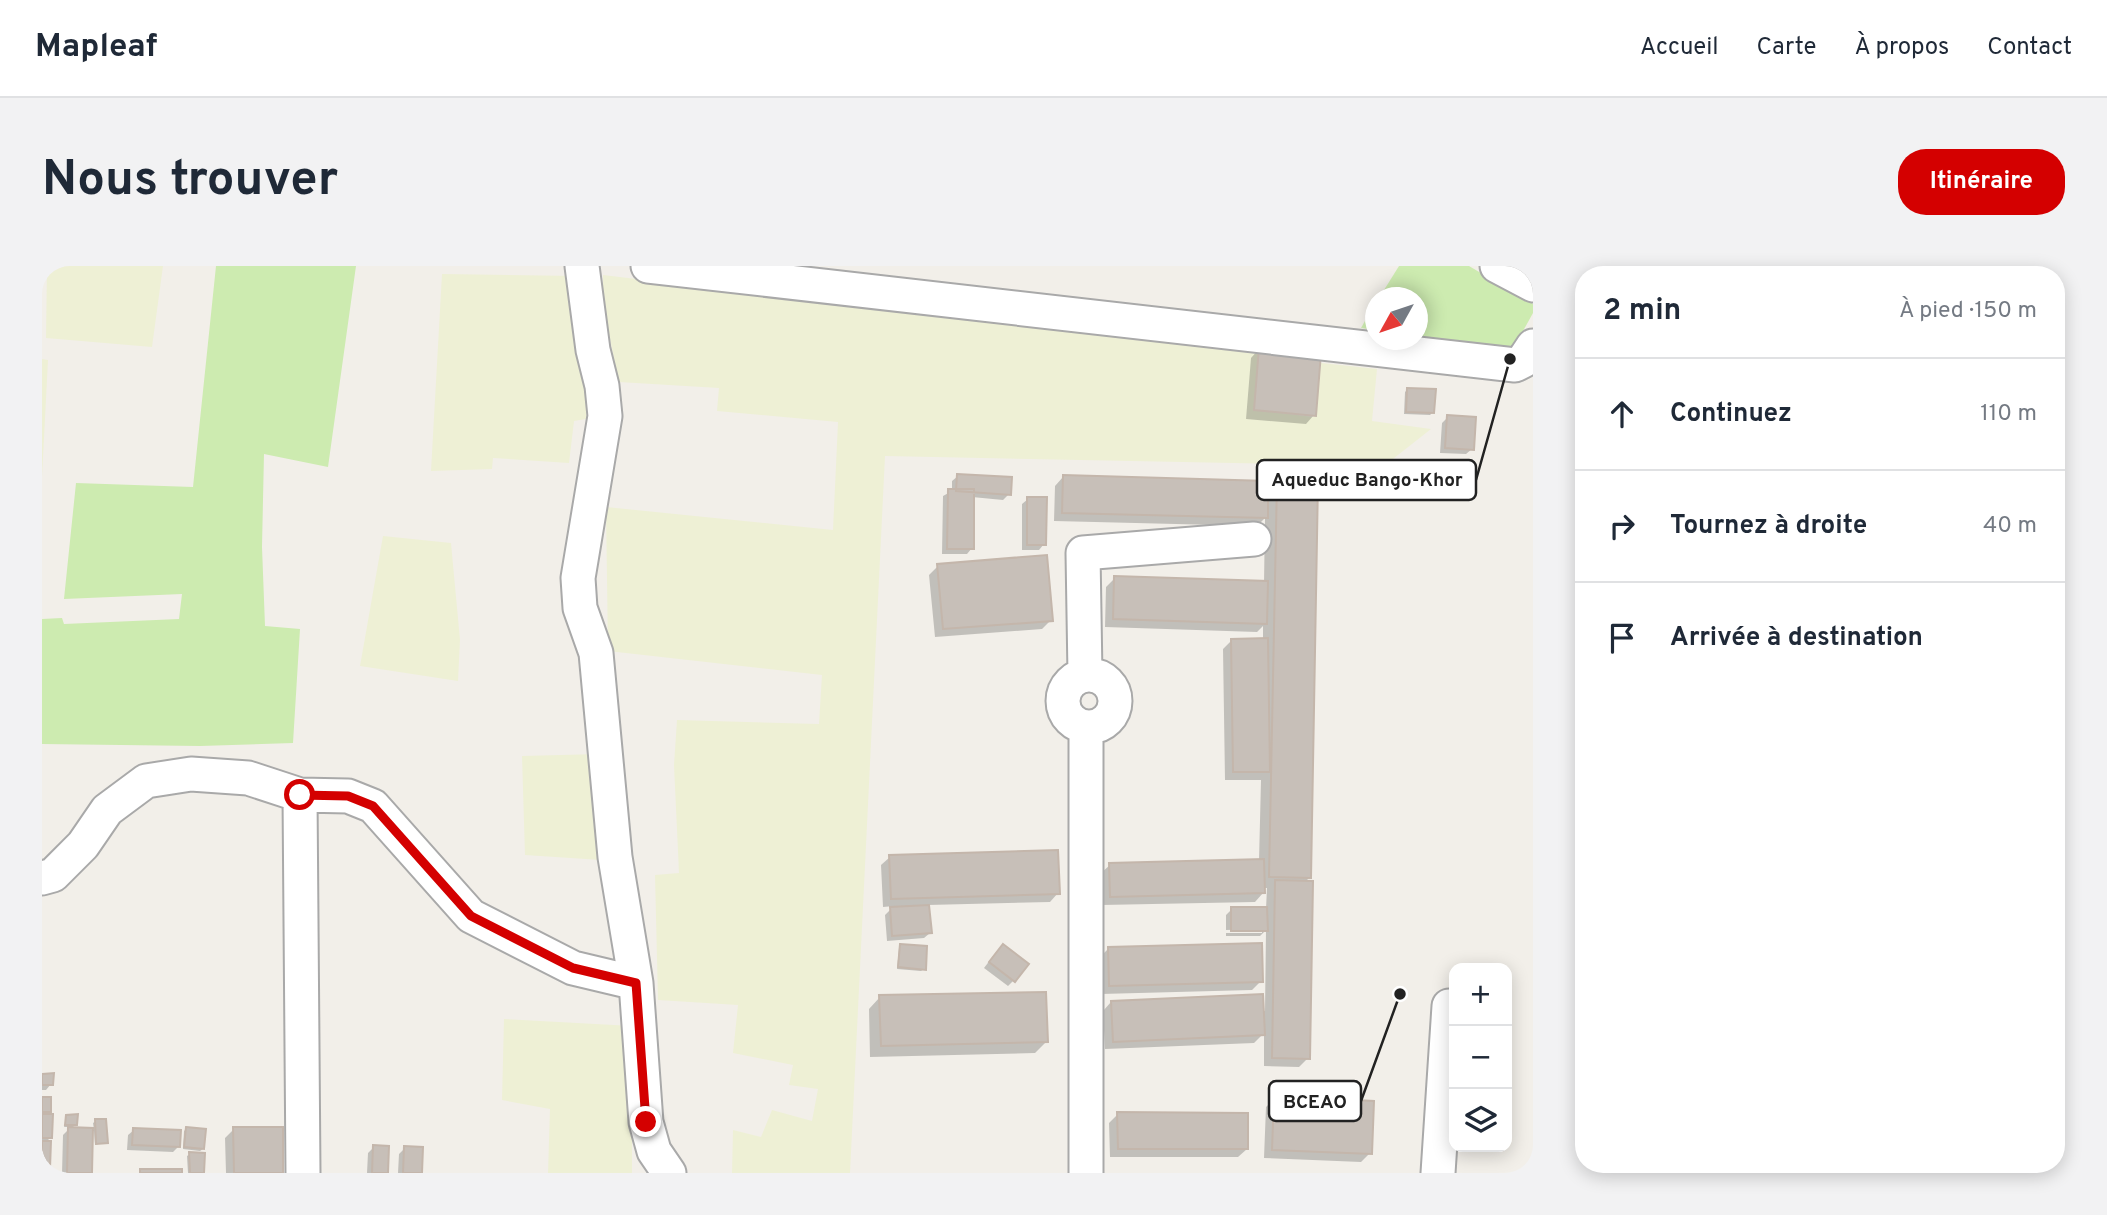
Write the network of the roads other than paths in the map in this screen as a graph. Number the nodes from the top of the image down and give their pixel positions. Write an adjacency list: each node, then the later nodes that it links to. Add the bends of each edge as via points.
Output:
1 (582, 266): 9 (street, via 605,416 578,578 580,607 596,653 615,857)
2 (648, 266): 5 (street, via 1515,365)
3 (1497, 266): 4 (street)
4 (1533, 285)
5 (1533, 346)
6 (1254, 538): 13 (street, via 1083,553 1084,675 1070,682 1062,702 1072,722 1086,728)
7 (300, 795): 8 (street, via 248,778 191,774 146,781 107,810 83,845 53,875); 9 (street, via 348,796 373,806 471,916 573,968); 11 (street)
8 (42, 878)
9 (636, 983): 12 (street, via 646,1122 654,1151)
10 (1449, 1006): 14 (street)
11 (303, 1173)
12 (668, 1173)
13 (1086, 1173)
14 (1438, 1173)

